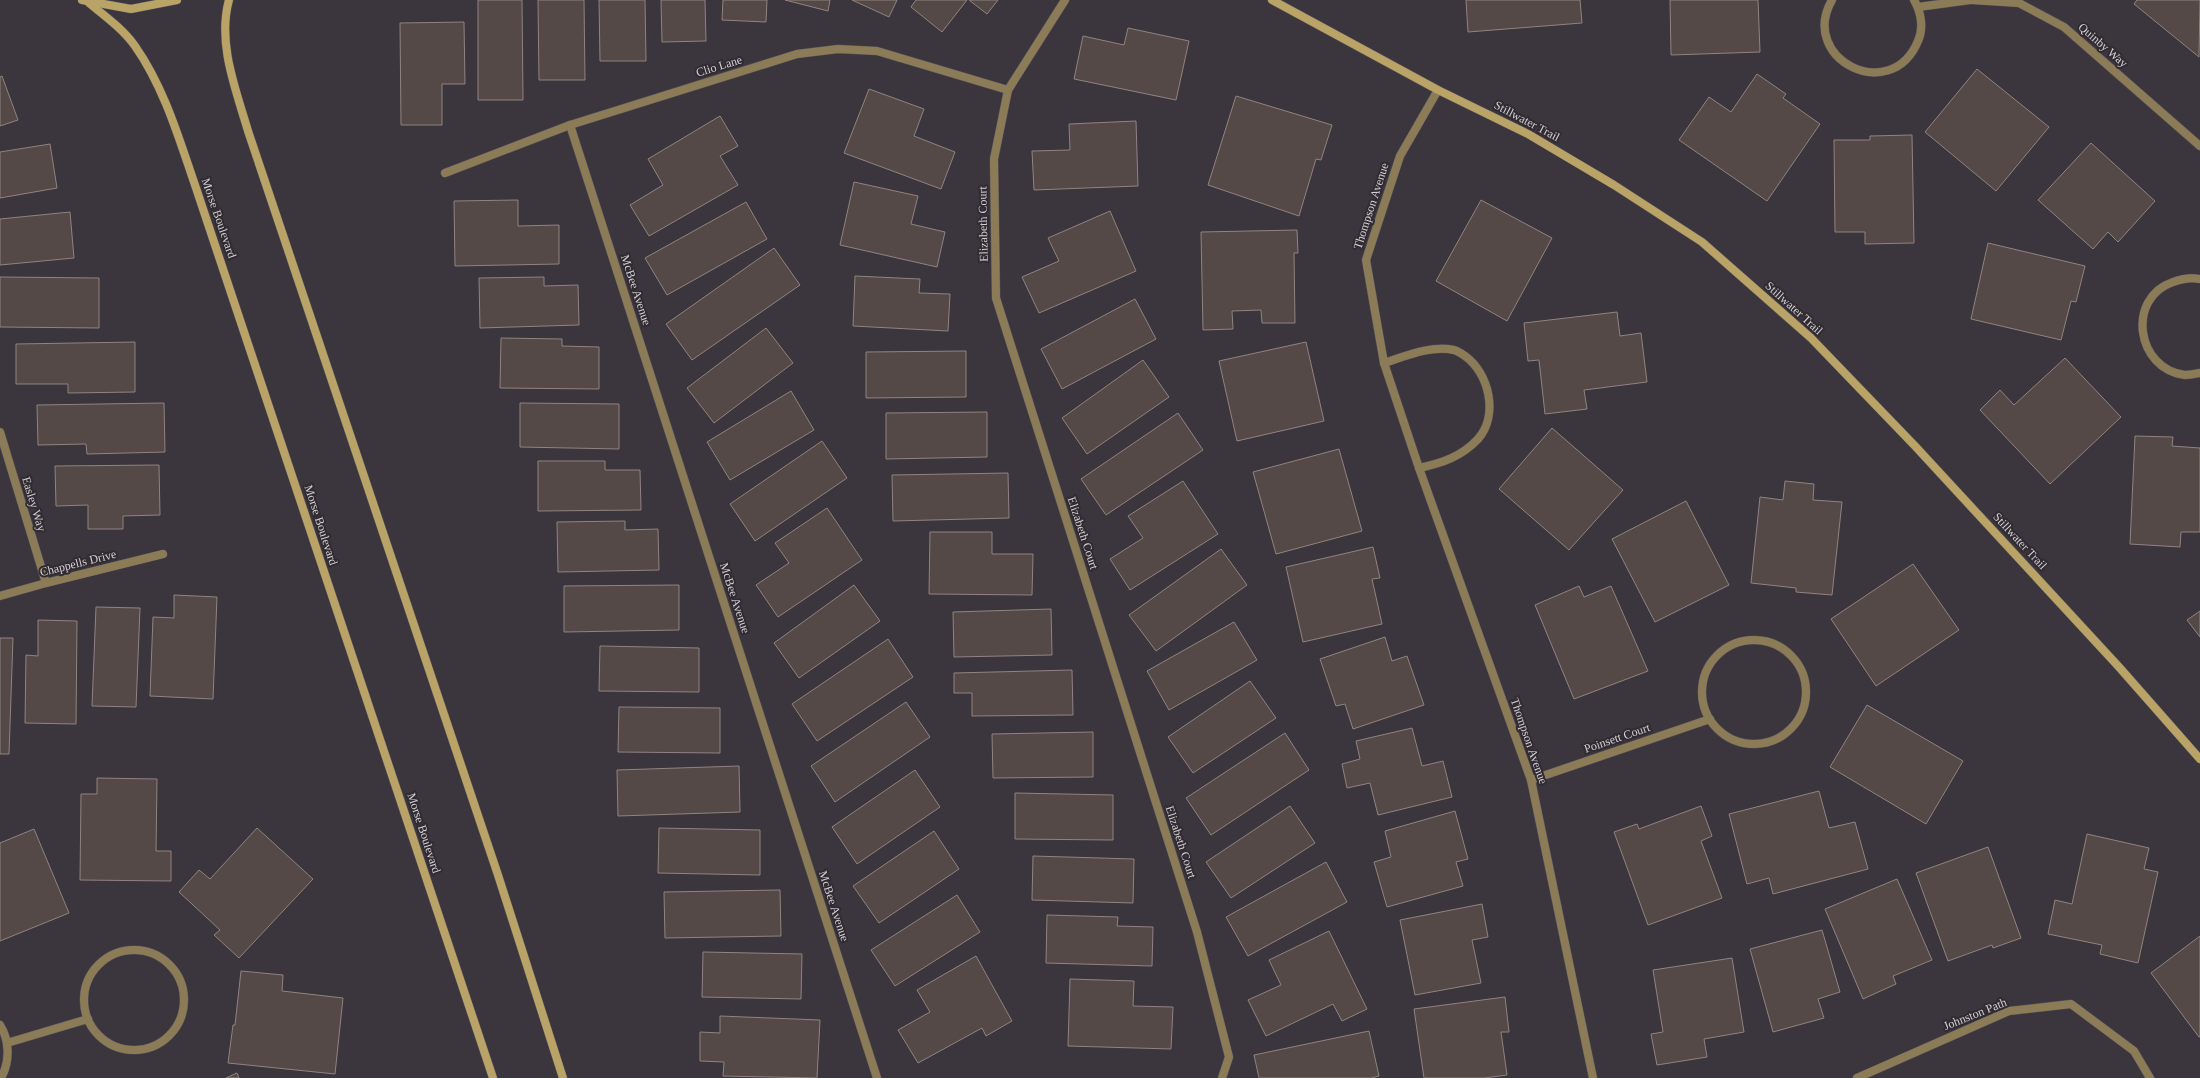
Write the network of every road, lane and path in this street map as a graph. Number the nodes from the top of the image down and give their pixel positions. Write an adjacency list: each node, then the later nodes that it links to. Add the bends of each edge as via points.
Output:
1 (176, 0): 7 (main road, via 131,9)
2 (228, 0): 30 (main road, via 225,13 229,65 248,131 498,875)
3 (1065, 0): 9 (street, Elizabeth Court)
4 (1272, 0): 10 (main road, Stillwater Trail)
5 (1832, 0): 8 (street, Quinby Way, via 1827,9 1824,25 1828,42 1835,55 1860,72 1875,73 1891,70 1904,62 1914,51 1921,30)
6 (1971, 0): 8 (street, Quinby Way); 12 (street, Quinby Way, via 2019,3 2064,27)
7 (85, 1): 29 (main road, Morse Boulevard, via 113,22 134,45 161,89 199,195)
8 (1916, 4)
9 (1008, 90): 11 (street, Clio Lane, via 877,52 838,49 797,54); 32 (street, Elizabeth Court, via 994,159 996,298 1197,932 1229,1057)
10 (1438, 90): 15 (street, Thompson Avenue, via 1400,156 1366,260); 23 (main road, Stillwater Trail, via 1528,134 1614,185 1702,242 1811,338 1915,446 2119,667)
11 (570, 125): 13 (street, Clio Lane); 31 (street, McBee Avenue)
12 (2200, 146)
13 (445, 174)
14 (2200, 280): 16 (street, via 2181,279 2166,284 2154,293 2141,320 2142,335 2147,349 2156,362 2185,375)
15 (1384, 363): 18 (street, Thompson Avenue); 18 (street, via 1436,348 1456,350 1473,362 1486,380 1490,401 1487,422 1479,438 1463,453 1446,462)
16 (2200, 373)
17 (0, 432): 20 (street, Easley Way)
18 (1419, 468): 24 (street, Thompson Avenue)
19 (163, 554): 20 (street, Chappells Drive)
20 (46, 583): 21 (street, Chappells Drive)
21 (0, 596)
22 (1710, 719): 22 (street, via 1703,703 1702,685 1708,668 1718,654 1733,644 1750,640 1768,642 1784,649 1797,661 1804,676 1807,692 1804,709 1796,724 1783,735 1768,742 1752,744 1735,740 1721,732); 24 (street, Poinsett Court)
23 (2200, 759)
24 (1531, 780): 33 (street, Thompson Avenue)
25 (88, 1019): 25 (street, via 84,1004 85,988 92,973 102,961 115,953 131,950 147,952 174,968 181,981 185,999 183,1016 174,1031 161,1043 127,1050 111,1045 97,1034); 27 (street)
26 (0, 1025): 27 (street)
27 (7, 1043): 28 (street, via 8,1058)
28 (1, 1078)
29 (493, 1078)
30 (563, 1078)
31 (877, 1078)
32 (1222, 1078)
33 (1593, 1078)
34 (1857, 1078): 35 (street, Johnston Path, via 2009,1011 2071,1004 2134,1051)
35 (2150, 1078)

